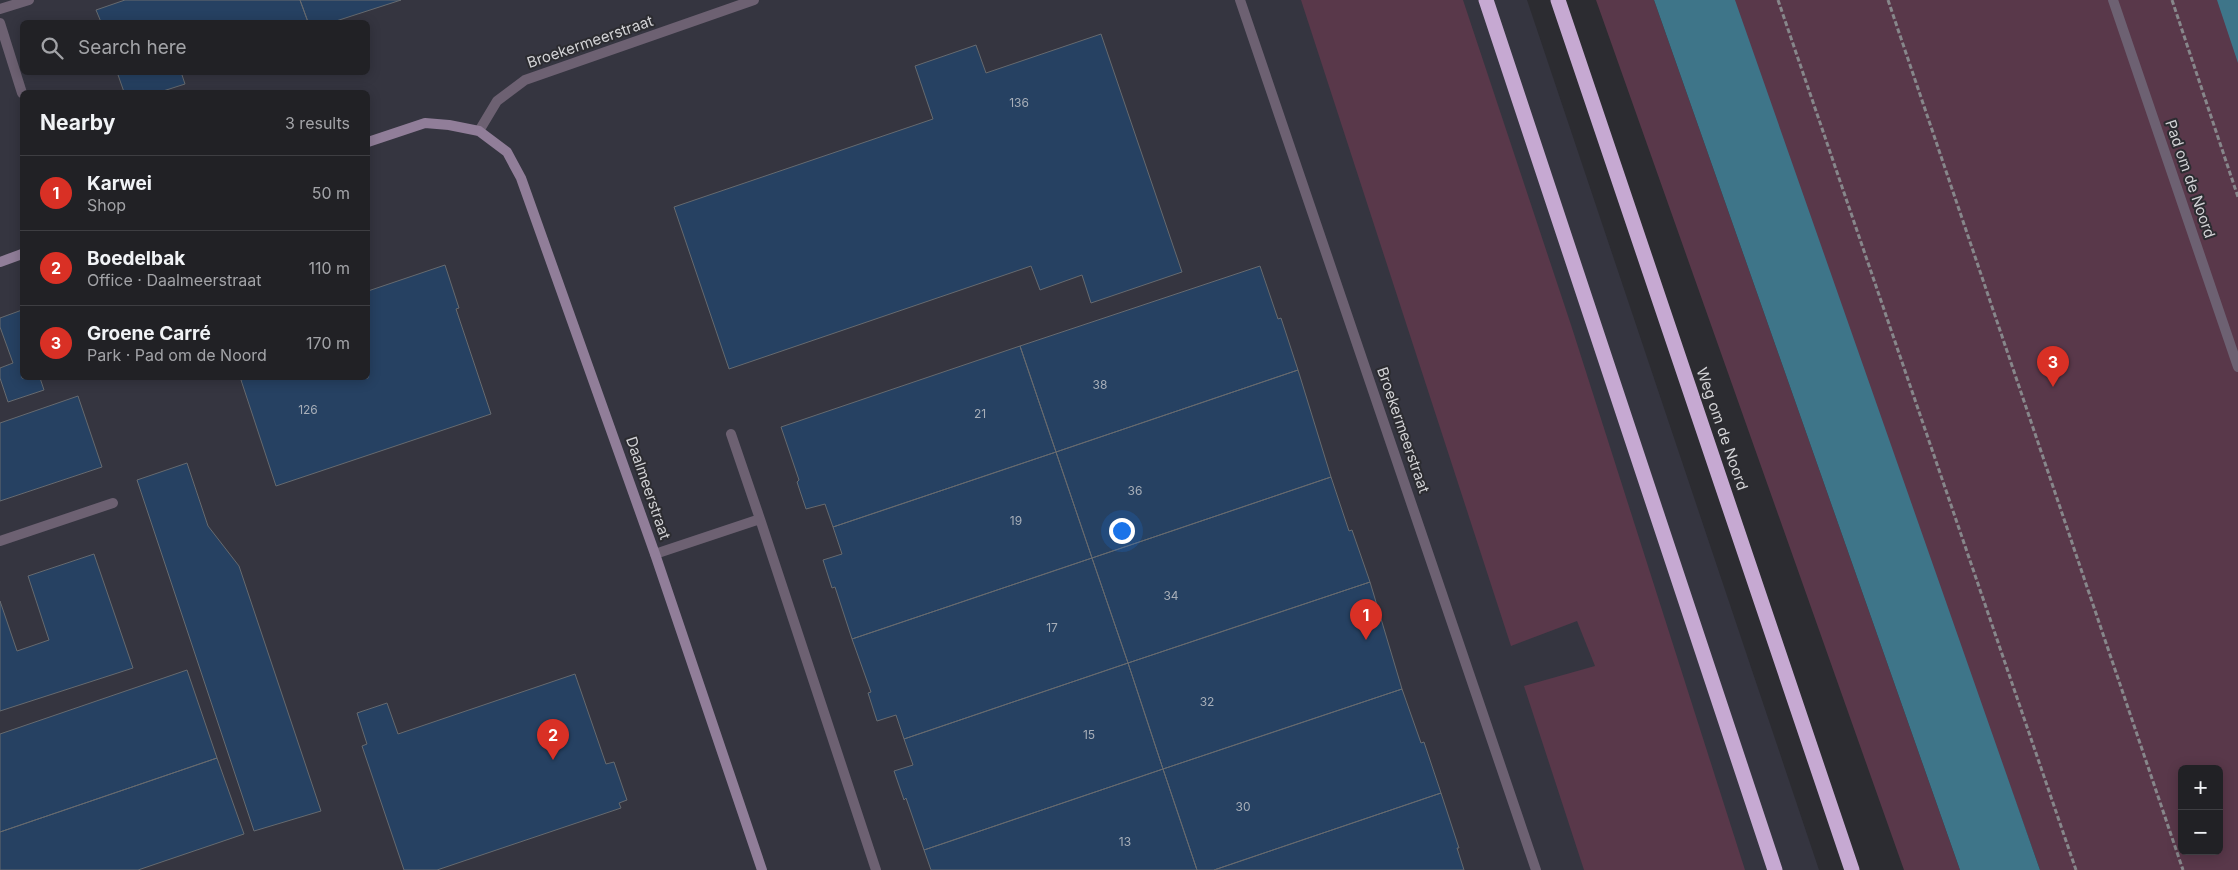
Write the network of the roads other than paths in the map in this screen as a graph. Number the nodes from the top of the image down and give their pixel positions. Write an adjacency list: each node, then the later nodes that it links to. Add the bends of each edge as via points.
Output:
1 (28, 0): 7 (street)
2 (754, 0): 10 (street, Broekermeerstraat, via 525,80 497,101)
3 (1240, 0): 22 (street, Broekermeerstraat)
4 (1486, 0): 23 (highway)
5 (1558, 0): 24 (highway, Weg om de Noord)
6 (2113, 0): 14 (street, Pad om de Noord)
7 (0, 9)
8 (0, 23): 9 (street)
9 (21, 90)
10 (479, 131): 11 (street, via 425,123); 19 (street, Daalmeerstraat, via 507,152 521,178)
11 (370, 141)
12 (20, 255): 13 (street)
13 (0, 262)
14 (2238, 367)
15 (731, 434): 17 (street)
16 (113, 503): 18 (street)
17 (760, 519): 19 (street); 21 (street)
18 (0, 541)
19 (655, 554): 20 (street, Daalmeerstraat)
20 (762, 870)
21 (876, 870)
22 (1536, 870)
23 (1775, 870)
24 (1852, 870)

